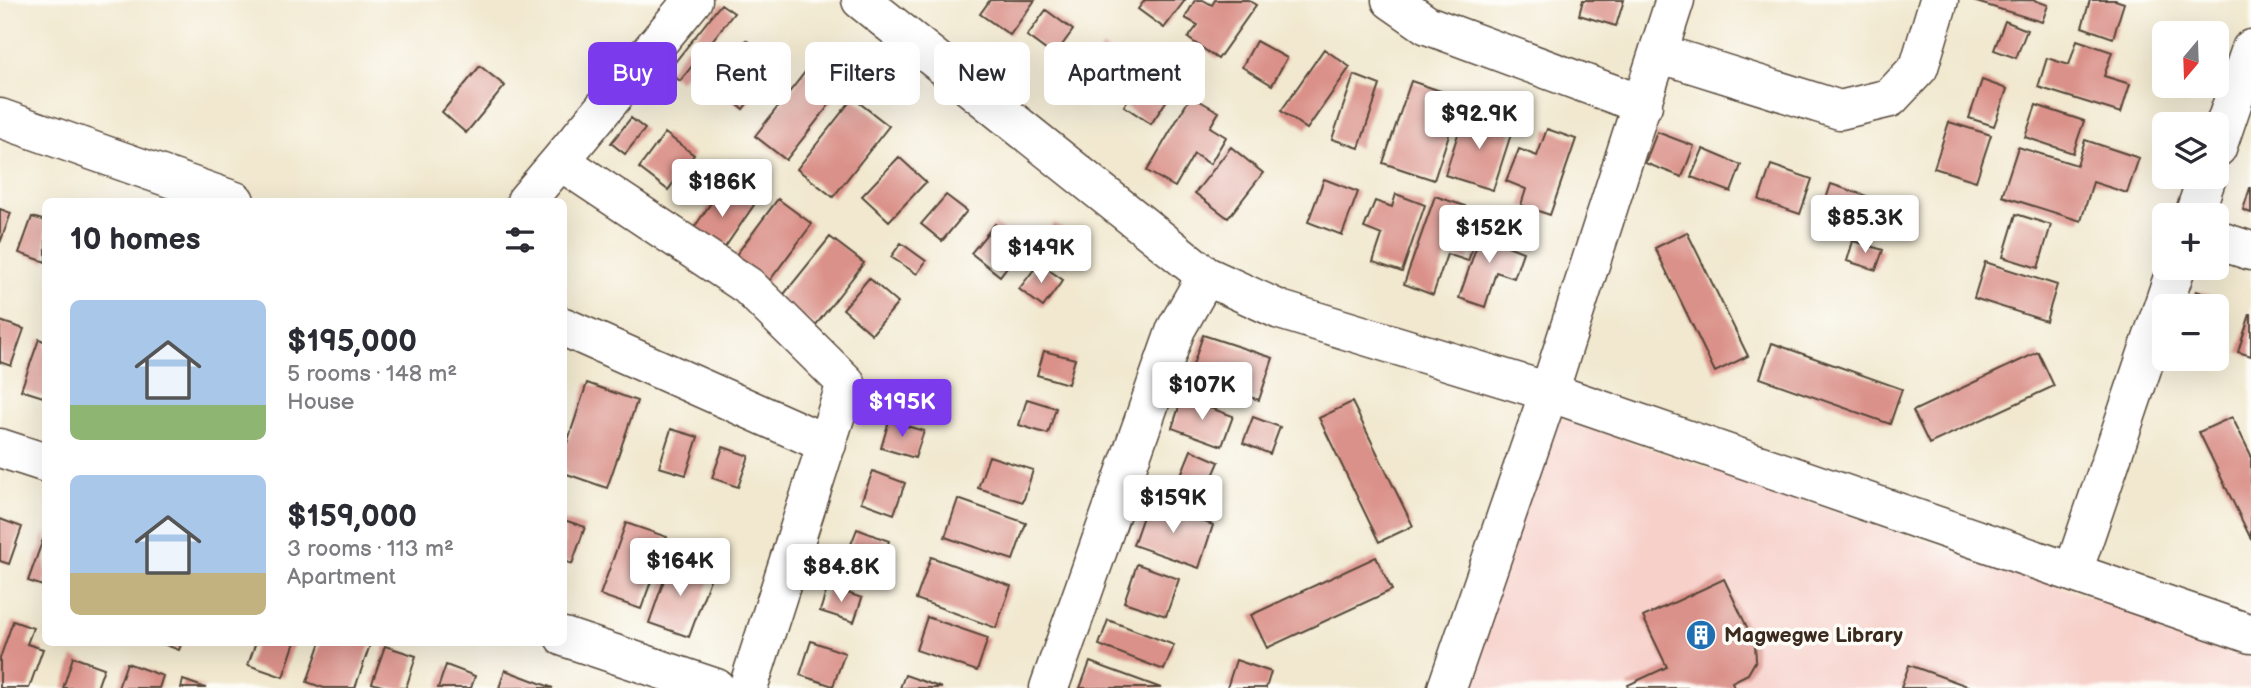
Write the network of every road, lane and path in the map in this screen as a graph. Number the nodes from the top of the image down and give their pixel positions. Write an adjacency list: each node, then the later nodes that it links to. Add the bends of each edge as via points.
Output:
1 (693, 0): 11 (street)
2 (861, 0): 16 (street)
3 (1391, 0): 8 (street, via 1427,25)
4 (1675, 0): 7 (street)
5 (1939, 0): 7 (street, via 1919,67 1890,98 1840,110)
6 (2251, 50): 9 (street)
7 (1658, 53): 8 (street)
8 (1643, 105): 19 (street)
9 (2229, 113)
10 (0, 118): 12 (street)
11 (560, 161): 13 (street); 20 (street, via 748,286 846,383)
12 (226, 198)
13 (529, 198)
14 (2229, 244): 15 (street)
15 (2251, 251)
16 (1206, 276): 19 (street, via 1280,310); 28 (street, via 1176,329)
17 (2172, 280): 23 (street)
18 (567, 328): 20 (street)
19 (1549, 392): 23 (street); 29 (street)
20 (827, 444): 27 (street)
21 (0, 448): 22 (street)
22 (42, 462)
23 (2073, 572): 24 (street)
24 (2251, 635)
25 (567, 638): 26 (street)
26 (716, 688)
27 (748, 688)
28 (1049, 688)
29 (1447, 688)

